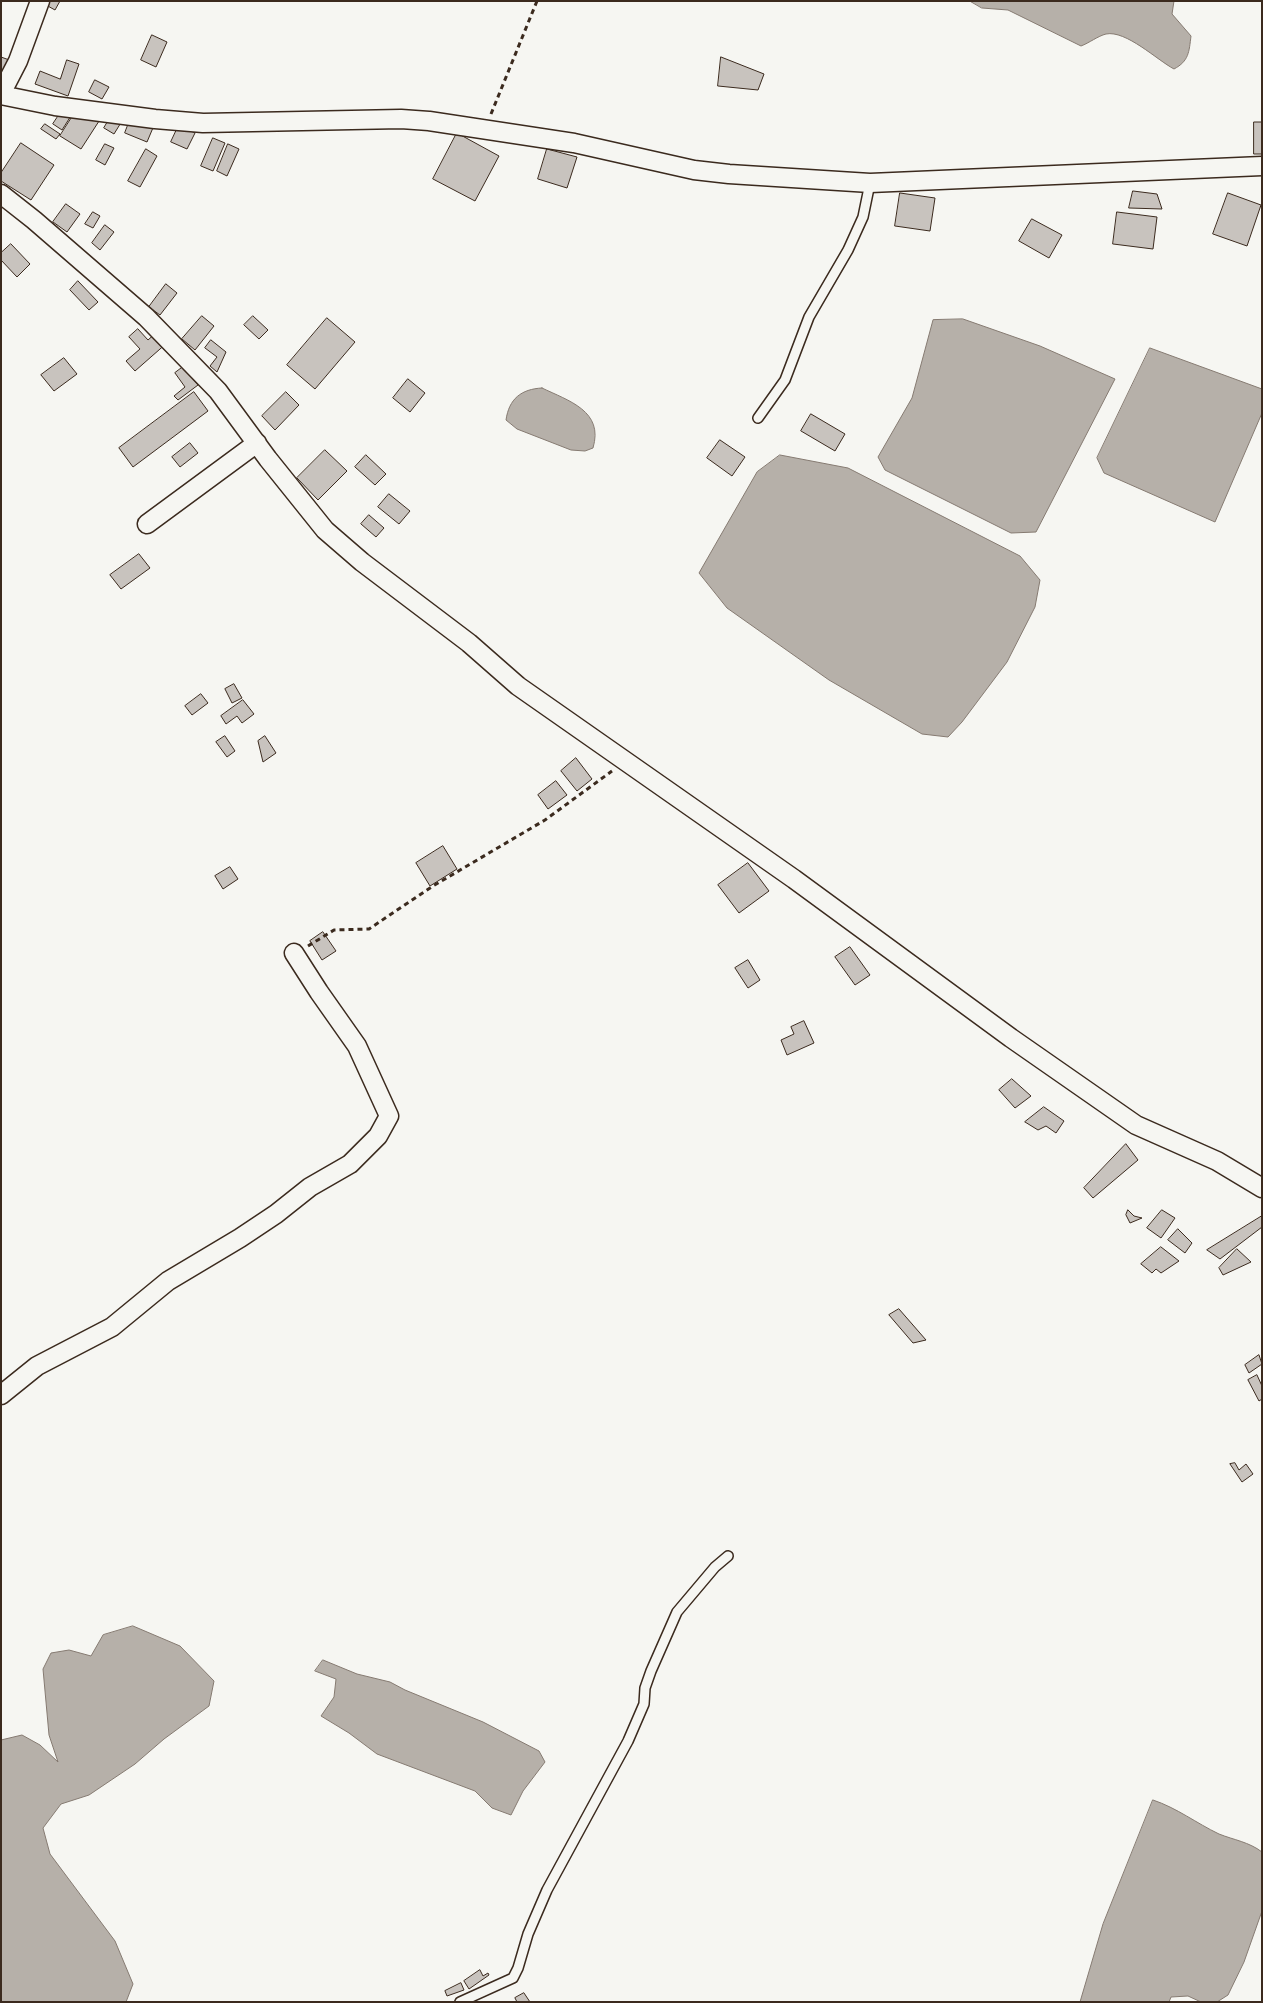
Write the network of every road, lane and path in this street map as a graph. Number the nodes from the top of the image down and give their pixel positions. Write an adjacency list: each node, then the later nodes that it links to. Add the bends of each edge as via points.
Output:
1 (40, 1): 3 (street, via 18,61)
2 (537, 1): 4 (path)
3 (1, 94): 4 (street, via 55,106 203,124 401,118)
4 (485, 130): 6 (street, via 574,143 694,170)
5 (1262, 166): 6 (street)
6 (870, 183): 8 (lane, via 863,217 848,250 809,316 786,380)
7 (1, 194): 9 (street, via 146,317 218,391)
8 (758, 418)
9 (257, 444): 10 (street); 11 (street, via 325,530 362,562 469,643 518,686)
10 (147, 524)
11 (622, 759): 12 (path, via 609,775 545,820 433,886 369,929 334,930); 13 (street, via 794,878 1011,1038 1136,1125 1217,1162)
12 (294, 953): 14 (street, via 357,1046 377,1087 388,1116 378,1136 350,1164 168,1282 112,1327 36,1366)
13 (1262, 1188)
14 (1, 1395)
15 (728, 1556): 16 (lane, via 678,1612 651,1671 644,1704 628,1741 547,1890 513,1978)
16 (460, 2002)

